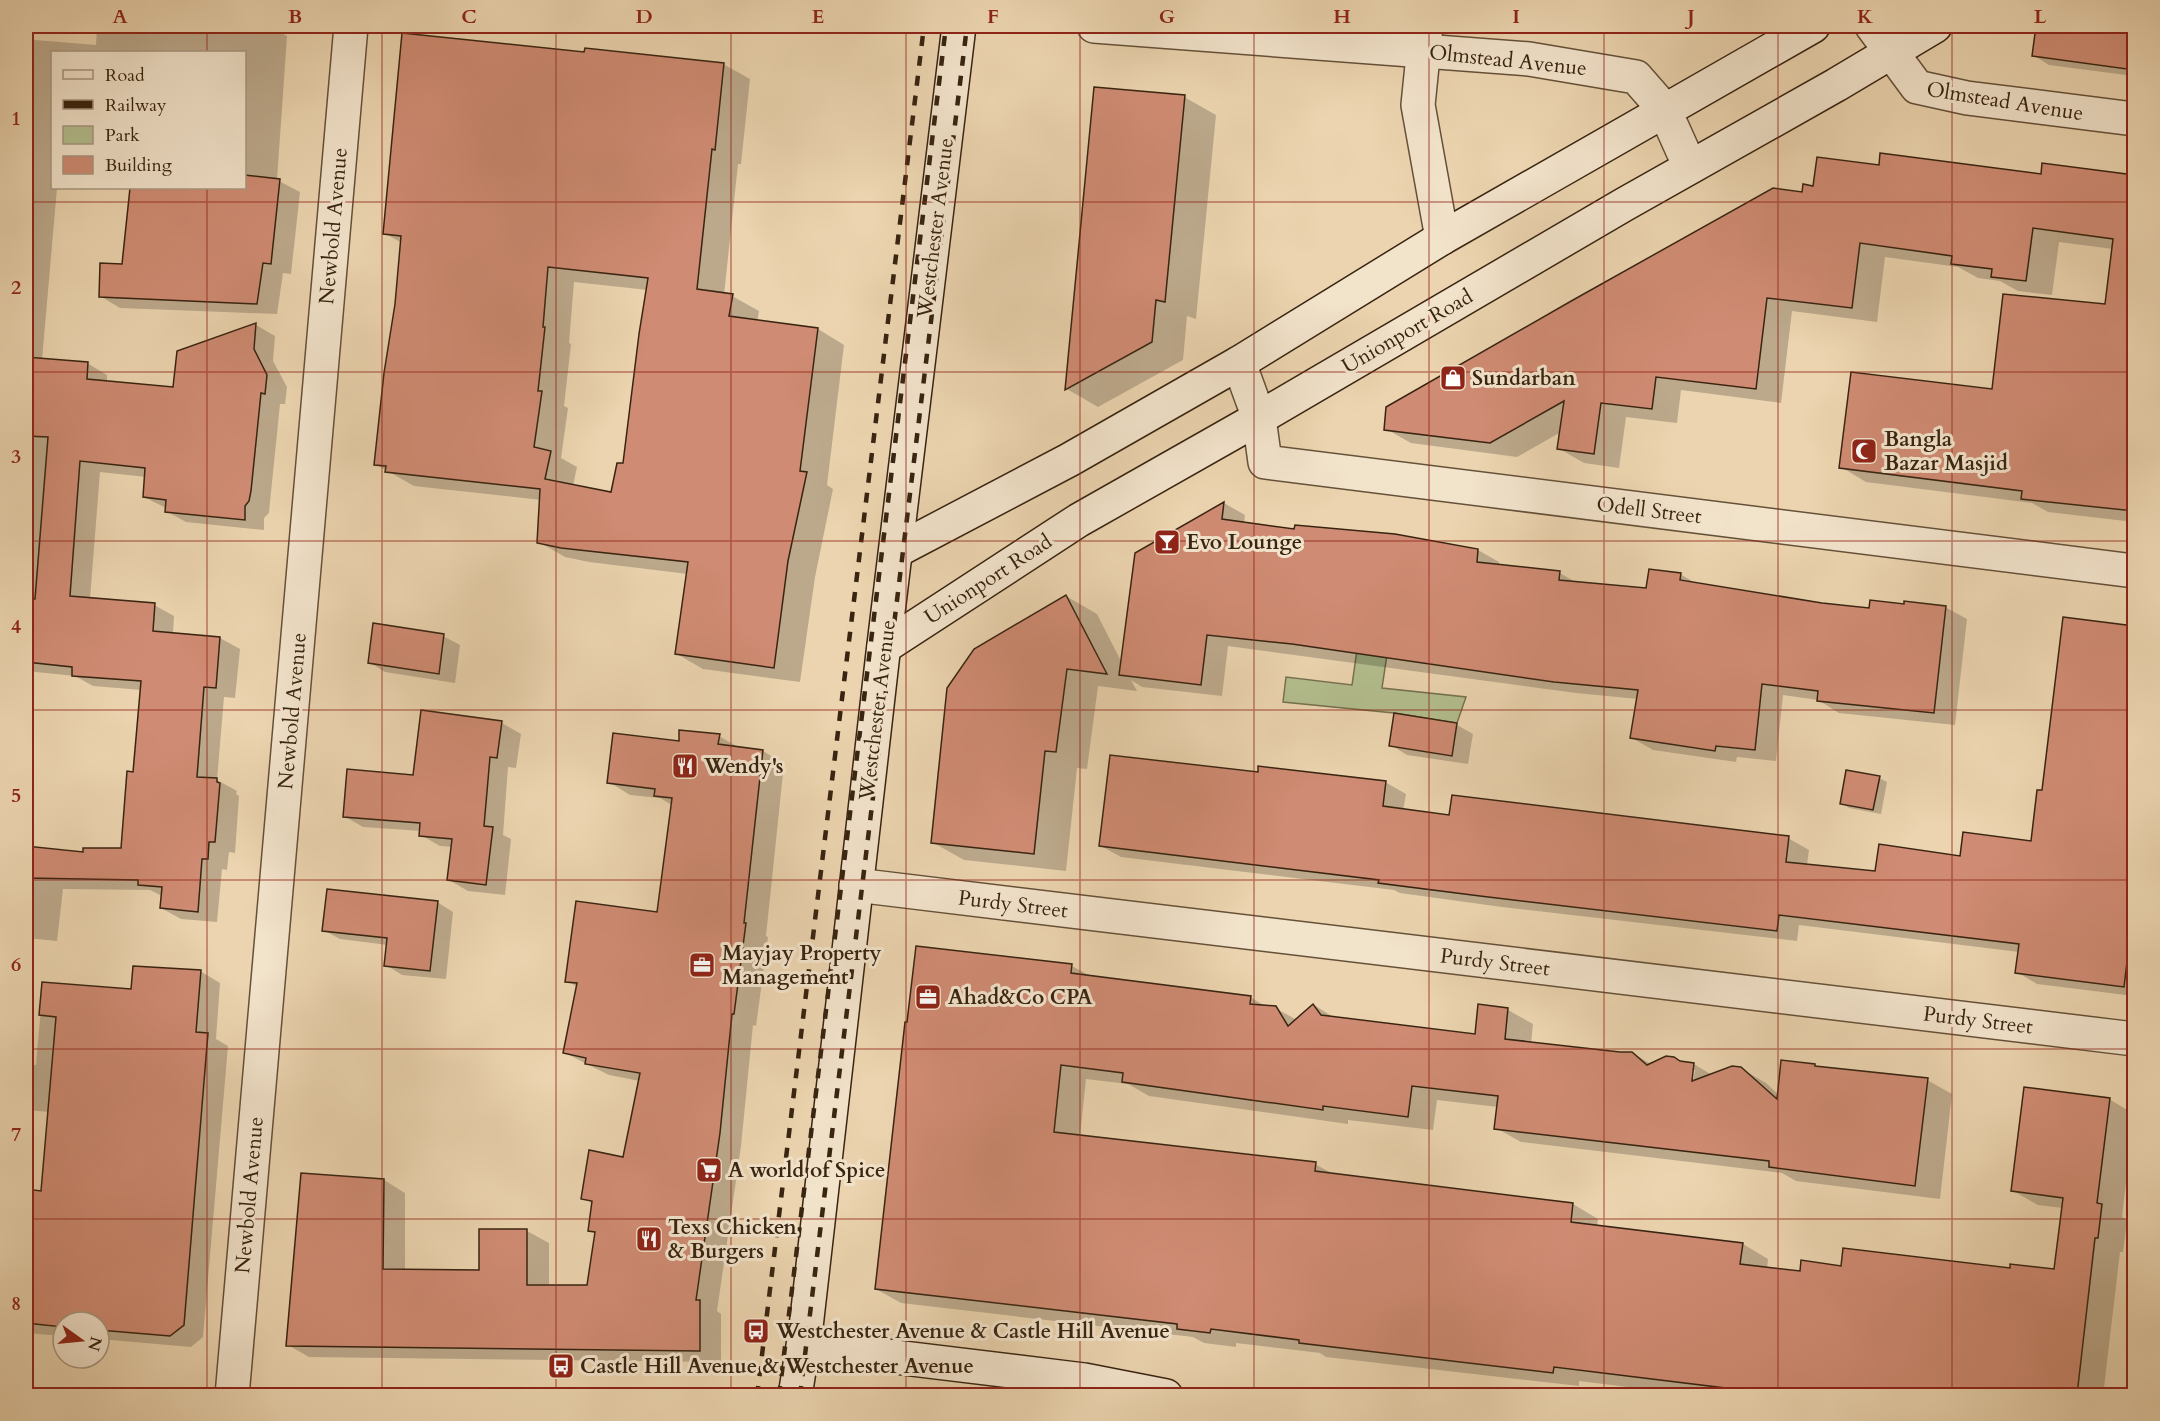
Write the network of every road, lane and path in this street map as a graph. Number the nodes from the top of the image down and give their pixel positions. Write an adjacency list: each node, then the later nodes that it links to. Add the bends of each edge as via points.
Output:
1 (351, 26): 21 (street, Newbold Avenue)
2 (959, 26): 15 (street, Westchester Avenue)
3 (1094, 26): 7 (street, Olmstead Avenue)
4 (1813, 26): 9 (street)
5 (1872, 26): 8 (street, Olmstead Avenue)
6 (1935, 26): 8 (street, Unionport Road)
7 (1424, 39): 9 (street, Olmstead Avenue, via 1636,77); 12 (street, via 1418,105)
8 (1890, 53): 10 (street, Olmstead Avenue, via 1917,87 1967,98); 11 (street, Unionport Road)
9 (1664, 110): 11 (street, Olmstead Avenue); 12 (street)
10 (2134, 119)
11 (1690, 167): 14 (street, Unionport Road)
12 (1442, 238): 13 (street)
13 (1239, 363): 14 (street, Odell Street); 15 (street, via 1069,460)
14 (1259, 418): 16 (street, Odell Street, via 1265,462); 17 (street, Unionport Road, via 1079,520)
15 (896, 550): 17 (street, Westchester Avenue)
16 (2134, 571)
17 (884, 647): 18 (street, Westchester Avenue)
18 (856, 885): 19 (street, Purdy Street); 20 (street, Westchester Avenue)
19 (2134, 1039)
20 (804, 1346): 22 (street, Westchester Avenue); 23 (street, via 1084,1380)
21 (232, 1395)
22 (795, 1395)
23 (1166, 1395)

